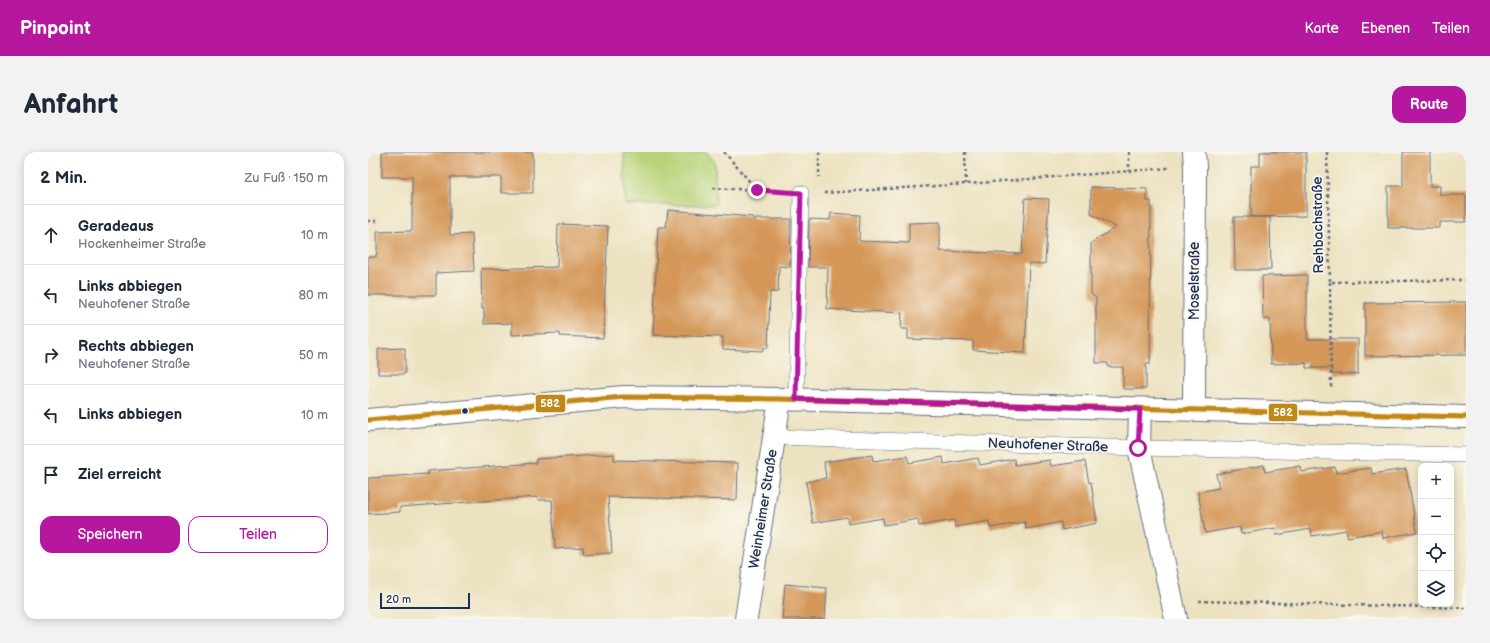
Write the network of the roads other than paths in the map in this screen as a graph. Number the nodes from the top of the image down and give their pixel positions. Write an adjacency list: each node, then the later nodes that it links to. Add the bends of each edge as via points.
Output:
1 (1195, 159): 5 (street, Moselstraße)
2 (801, 193): 3 (lane)
3 (788, 399): 4 (street); 7 (street, via 624,396); 8 (street, Weinheimer Straße)
4 (1140, 409): 5 (street); 9 (street)
5 (1194, 410): 6 (street)
6 (1466, 417)
7 (368, 420)
8 (774, 437): 9 (lane, Neuhofener Straße); 12 (street, Weinheimer Straße)
9 (1138, 448): 10 (lane, Neuhofener Straße); 11 (street)
10 (1466, 455)
11 (1174, 610)
12 (746, 619)

